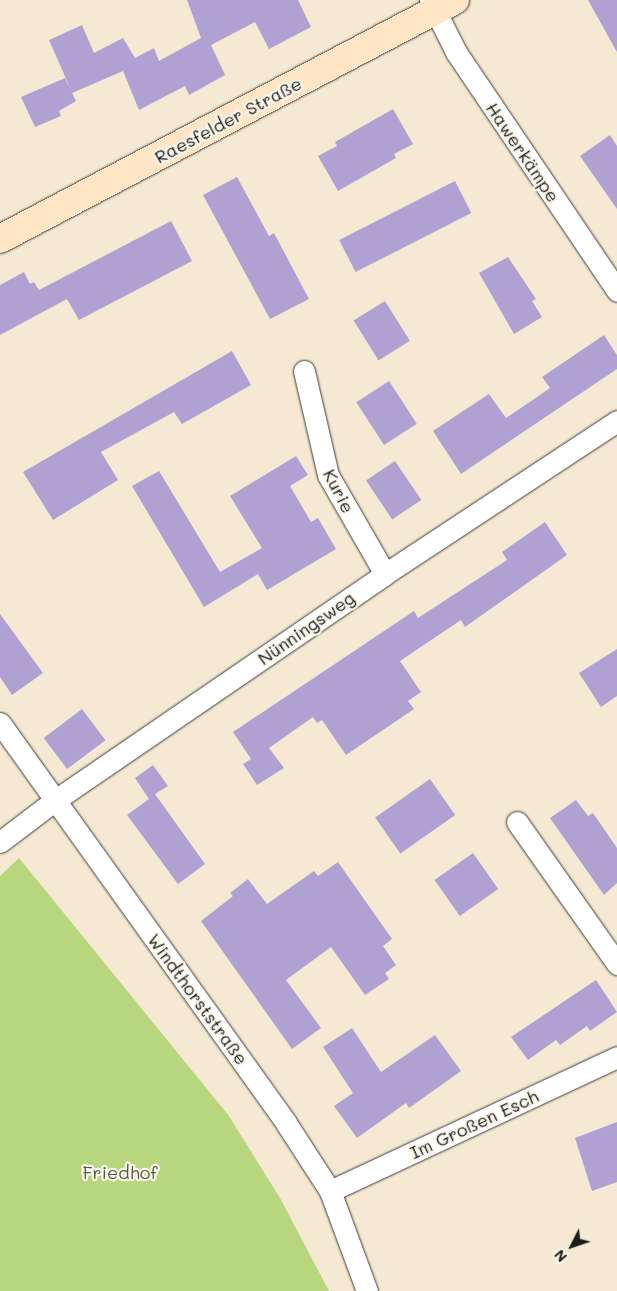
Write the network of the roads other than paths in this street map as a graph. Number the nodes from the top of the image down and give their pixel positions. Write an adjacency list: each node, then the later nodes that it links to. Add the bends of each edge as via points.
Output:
1 (440, 4): 2 (main road, Raesfelder Straße); 3 (street, Hawerkämpe, via 456,52)
2 (0, 239)
3 (617, 291)
4 (304, 372): 6 (street, Kurie, via 328,475)
5 (617, 421): 6 (street, Nünningsweg)
6 (385, 574): 8 (street, Nünningsweg)
7 (0, 723): 8 (street, Windthorststraße)
8 (54, 802): 10 (street, Nünningsweg); 13 (street, Windthorststraße, via 280,1115)
9 (517, 822): 11 (street)
10 (0, 842)
11 (617, 964)
12 (617, 1057): 13 (street, Im Großen Esch)
13 (330, 1191): 14 (street, Windthorststraße)
14 (367, 1291)

